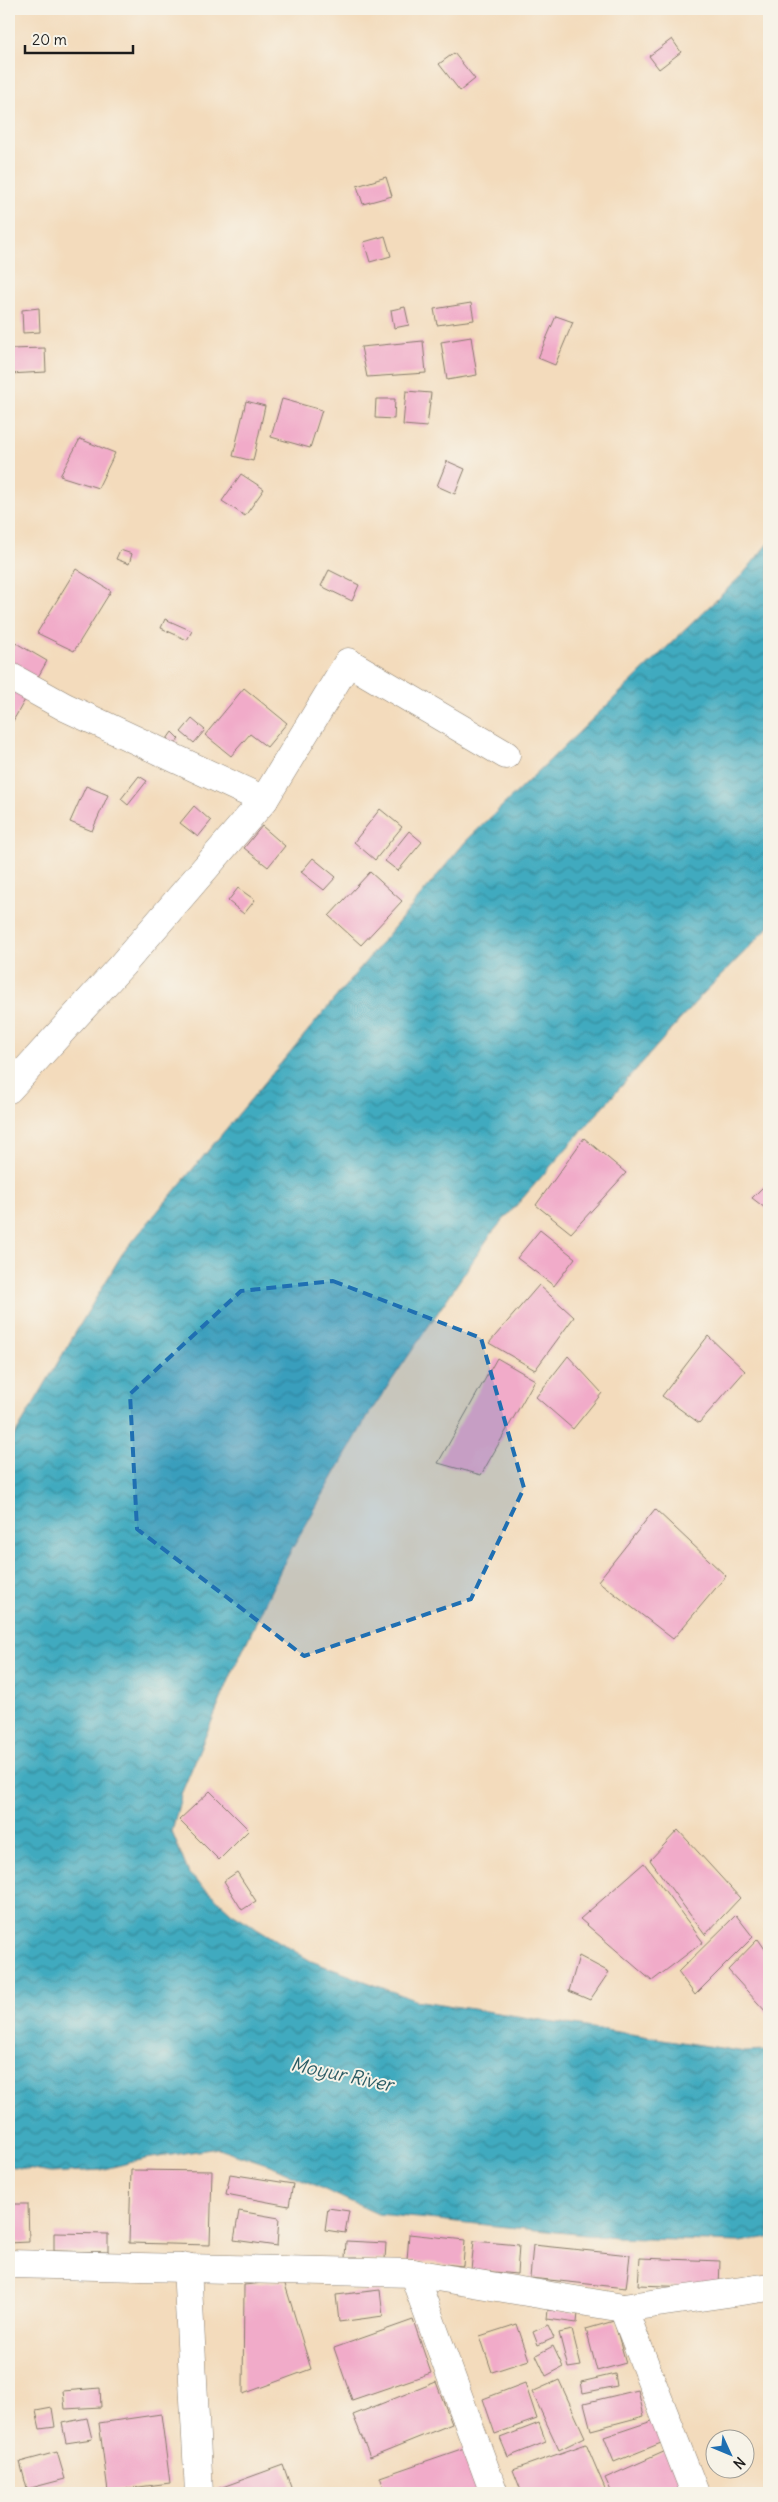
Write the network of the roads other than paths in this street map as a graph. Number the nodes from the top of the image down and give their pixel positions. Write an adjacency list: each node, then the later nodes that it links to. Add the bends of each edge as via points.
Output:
1 (9, 676): 3 (street, via 65,707)
2 (506, 755): 3 (street, via 348,662)
3 (264, 800): 4 (street, via 122,965)
4 (9, 1089)
5 (9, 2264): 6 (street)
6 (187, 2267): 7 (street); 10 (street)
7 (413, 2273): 9 (street); 11 (street)
8 (769, 2287): 9 (street)
9 (623, 2308): 12 (street)
10 (199, 2493)
11 (494, 2493)
12 (695, 2493)

